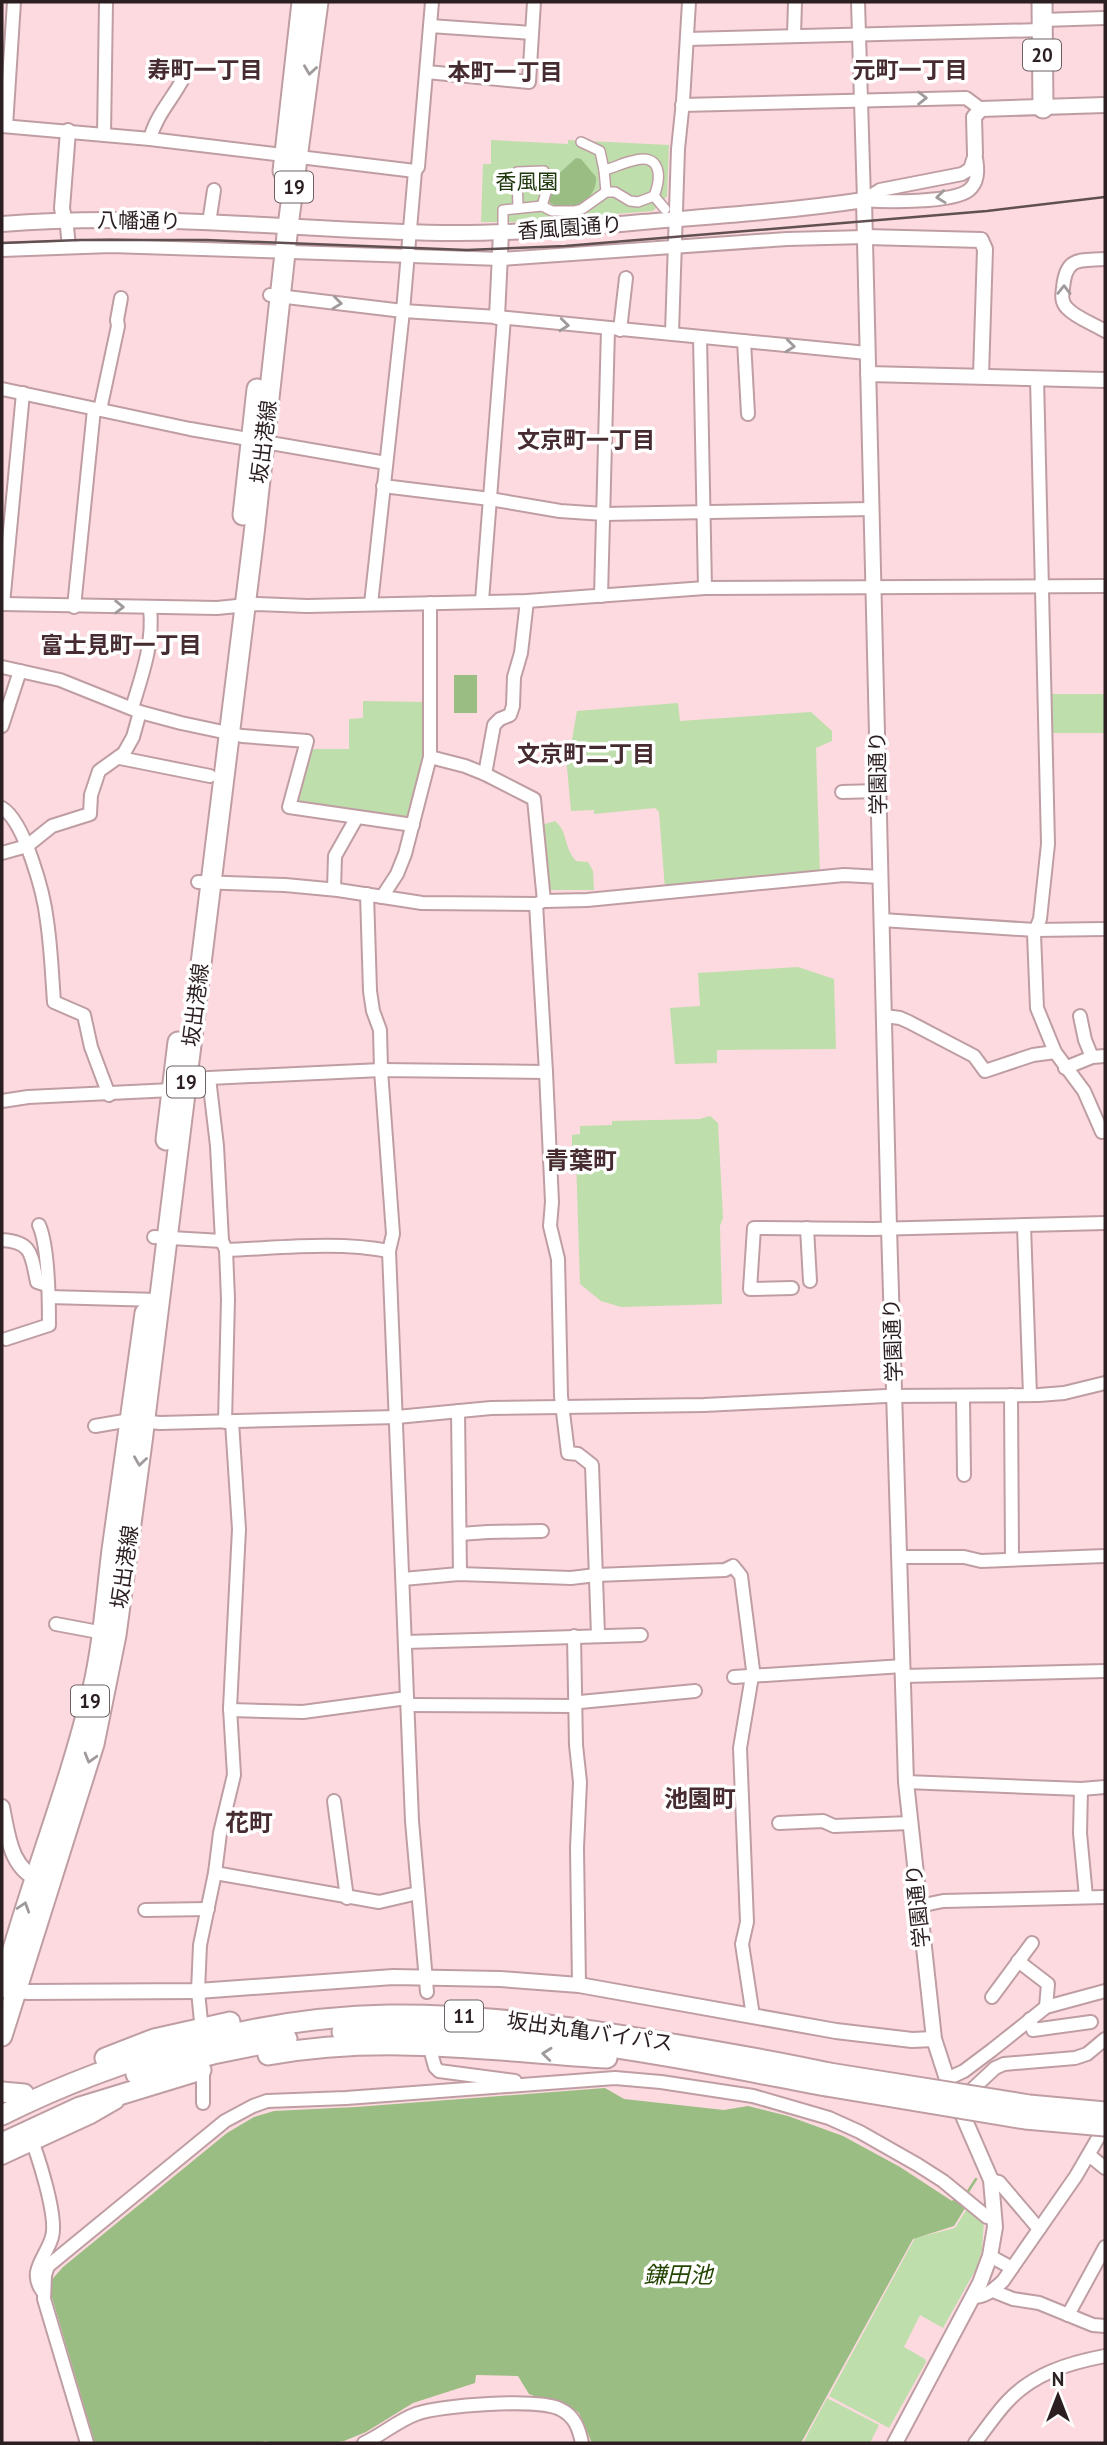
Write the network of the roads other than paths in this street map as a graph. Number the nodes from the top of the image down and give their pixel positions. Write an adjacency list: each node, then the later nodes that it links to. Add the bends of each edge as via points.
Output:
1 (14, 2): 24 (street)
2 (106, 2): 26 (street)
3 (302, 2): 30 (main road, 坂出港線 / 19)
4 (318, 2): 30 (main road, 坂出港線 / 19, one-way to 30)
5 (432, 2): 12 (street)
6 (534, 2): 13 (street)
7 (689, 2): 16 (street)
8 (794, 2): 15 (street)
9 (858, 2): 14 (street)
10 (1042, 17): 11 (street); 14 (street); 22 (main road, 20)
11 (1105, 18)
12 (430, 26): 13 (street); 18 (street)
13 (533, 33): 18 (street, via 529,82)
14 (858, 34): 15 (street); 19 (street)
15 (794, 36): 16 (street)
16 (687, 39): 20 (street)
17 (189, 66): 27 (street, via 160,112)
18 (427, 72): 32 (street)
19 (860, 99): 20 (street); 23 (street, one-way to 23, via 966,97); 36 (street)
20 (682, 105): 39 (street)
21 (1105, 106): 22 (street)
22 (1043, 107): 23 (street)
23 (981, 108): 29 (street, via 974,117)
24 (4, 126): 25 (street)
25 (68, 131): 26 (street); 40 (street)
26 (104, 135): 27 (street)
27 (150, 139): 30 (street)
28 (581, 142): 31 (street, via 600,151)
29 (975, 154): 36 (street, via 970,169 962,174 880,190); 36 (street, one-way to 36, via 975,183 965,193 902,202)
30 (291, 157): 32 (street); 43 (main road, 坂出港線 / 19)
31 (604, 170): 34 (street); 35 (street, via 632,160 653,162 659,178)
32 (415, 171): 45 (street)
33 (214, 190): 41 (street)
34 (606, 192): 35 (street, via 638,202); 37 (street, via 575,211)
35 (654, 197): 39 (street)
36 (864, 200): 39 (street, 香風園通り); 46 (street, 学園通り)
37 (542, 206): 38 (street); 38 (street, via 549,182 544,172 517,172)
38 (518, 208): 44 (street, via 503,210)
39 (670, 214): 44 (street, 香風園通り); 48 (street)
40 (64, 220): 41 (street, 八幡通り); 42 (street, 八幡通り); 47 (street)
41 (209, 223): 43 (street, 八幡通り)
42 (2, 225)
43 (282, 226): 45 (street, 香風園通り); 50 (main road, 坂出港線 / 19)
44 (502, 228): 45 (street, 香風園通り); 52 (street)
45 (410, 232): 51 (street)
46 (866, 237): 48 (street); 64 (street, 学園通り); 66 (street, via 981,240 985,249)
47 (69, 247): 49 (street); 50 (street)
48 (674, 247): 52 (street); 61 (street)
49 (2, 250)
50 (279, 252): 51 (street); 55 (main road, 坂出港線 / 19)
51 (408, 257): 52 (street); 57 (street)
52 (501, 259): 58 (street)
53 (1105, 259): 60 (street, one-way to 53, via 1068,310 1062,298 1068,266)
54 (626, 278): 59 (street)
55 (276, 296): 57 (street, one-way to 57); 73 (main road, 坂出港線 / 19)
56 (121, 298): 71 (street)
57 (403, 311): 58 (street); 74 (street)
58 (500, 318): 59 (street, one-way to 59); 76 (street)
59 (614, 330): 61 (street); 79 (street)
60 (1105, 331)
61 (672, 333): 62 (street)
62 (700, 337): 63 (street); 78 (street)
63 (744, 341): 64 (street, one-way to 64); 72 (street)
64 (867, 353): 65 (street, 学園通り)
65 (868, 374): 66 (street); 77 (street, 学園通り)
66 (981, 376): 67 (street)
67 (1037, 379): 68 (street); 82 (street)
68 (1105, 380)
69 (2, 389): 70 (street)
70 (23, 393): 71 (street); 88 (street)
71 (97, 410): 73 (street); 90 (street)
72 (748, 414)
73 (258, 441): 74 (street); 91 (main road, 坂出港線 / 19)
74 (386, 463): 75 (street)
75 (383, 486): 76 (street); 89 (street)
76 (490, 499): 79 (street); 85 (street)
77 (871, 509): 78 (street); 81 (street, 学園通り)
78 (704, 513): 79 (street); 83 (street)
79 (604, 514): 84 (street)
80 (1105, 586): 82 (street)
81 (873, 587): 82 (street); 83 (street); 102 (street, 学園通り)
82 (1041, 587): 117 (street, via 1048,844)
83 (705, 588): 84 (street)
84 (601, 596): 86 (street)
85 (482, 601): 86 (street); 87 (street)
86 (527, 601): 100 (street, via 513,706 510,715 494,725)
87 (430, 603): 89 (street); 98 (street)
88 (2, 604): 90 (street)
89 (371, 604): 91 (street)
90 (74, 607): 92 (street, one-way to 92)
91 (232, 607): 92 (street); 97 (main road, 坂出港線 / 19)
92 (150, 608): 95 (street, via 152,627)
93 (2, 667): 94 (street)
94 (20, 671): 95 (street, via 60,680); 96 (street)
95 (136, 710): 97 (street); 99 (street, via 133,737)
96 (2, 726)
97 (222, 731): 101 (main road, 坂出港線 / 19); 105 (street, via 307,741 289,807); 110 (main road, 坂出港線 / 19)
98 (430, 757): 100 (street); 106 (street)
99 (120, 758): 101 (street); 107 (street, via 99,771 90,814 52,825)
100 (485, 774): 114 (street, via 534,799)
101 (210, 776): 110 (main road, 坂出港線 / 19)
102 (878, 791): 103 (street); 109 (street, 学園通り)
103 (842, 792)
104 (2, 808): 107 (street, via 9,812)
105 (357, 817): 106 (street); 111 (street, via 335,856)
106 (413, 825): 113 (street, via 397,874)
107 (27, 845): 108 (street); 127 (street, via 47,918 54,1002 84,1015)
108 (2, 853)
109 (881, 877): 114 (street, via 844,876); 115 (street, 学園通り)
110 (204, 882): 111 (street); 126 (main road, 坂出港線 / 19)
111 (334, 890): 112 (street)
112 (367, 894): 113 (street); 123 (street, via 370,992 380,1030)
113 (382, 897): 114 (street, via 422,903)
114 (540, 902): 124 (street)
115 (882, 920): 117 (street); 118 (street, 学園通り)
116 (1105, 929): 117 (street)
117 (1035, 930): 120 (street, via 1037,1008)
118 (885, 1016): 120 (street, via 900,1018 974,1056 985,1071); 134 (street, 学園通り)
119 (1080, 1016): 121 (street, via 1085,1040)
120 (1055, 1052): 122 (street)
121 (1099, 1057): 122 (street)
122 (1065, 1068): 129 (street, via 1084,1091)
123 (381, 1070): 124 (street); 125 (street); 138 (street, via 393,1234)
124 (546, 1072): 149 (street, via 550,1226 559,1273)
125 (209, 1078): 126 (street); 137 (street)
126 (179, 1086): 127 (street); 135 (main road, 坂出港線 / 19)
127 (109, 1095): 128 (street)
128 (2, 1101)
129 (1101, 1132)
130 (1105, 1223): 132 (street)
131 (38, 1225): 141 (street, via 43,1234)
132 (1024, 1226): 134 (street); 146 (street)
133 (807, 1228): 134 (street); 139 (street); 140 (street, via 754,1228 750,1289)
134 (889, 1228): 147 (street, 学園通り)
135 (160, 1238): 137 (street); 142 (main road, 坂出港線 / 19)
136 (2, 1240): 141 (street, via 25,1245 31,1252 37,1282)
137 (224, 1245): 138 (street); 153 (street)
138 (389, 1251): 151 (street)
139 (810, 1281)
140 (792, 1289)
141 (48, 1291): 142 (street); 143 (street, via 48,1325)
142 (153, 1300): 152 (main road, 坂出港線 / 19)
143 (6, 1339)
144 (1105, 1383): 146 (street)
145 (1011, 1395): 146 (street); 148 (street); 160 (street)
146 (1030, 1395)
147 (894, 1396): 148 (street); 149 (street); 159 (street, 学園通り)
148 (963, 1396): 155 (street)
149 (561, 1407): 150 (street); 162 (street, via 568,1453 578,1454 592,1465)
150 (458, 1411): 151 (street); 157 (street)
151 (397, 1416): 153 (street); 163 (street)
152 (137, 1421): 153 (street); 154 (street); 165 (main road, 坂出港線 / 19)
153 (228, 1422): 177 (street, via 239,1529)
154 (95, 1426)
155 (964, 1475)
156 (542, 1531): 157 (street)
157 (460, 1534): 161 (street)
158 (1105, 1556): 160 (street)
159 (900, 1557): 160 (street); 170 (street, 学園通り)
160 (1012, 1559)
161 (460, 1574): 162 (street, via 571,1578); 163 (street)
162 (596, 1574): 166 (street); 172 (street, via 726,1570 733,1566 745,1591)
163 (403, 1579): 169 (street)
164 (56, 1624): 165 (street)
165 (110, 1634): 186 (main road, 坂出港線 / 19, via 94,1744)
166 (598, 1635): 167 (street); 168 (street)
167 (641, 1635)
168 (575, 1636): 169 (street); 176 (street)
169 (405, 1642): 175 (street)
170 (903, 1671): 171 (street); 172 (street); 178 (street, 学園通り)
171 (1105, 1671)
172 (752, 1676): 173 (street); 206 (street, via 740,1748 747,1922 743,1944)
173 (734, 1677)
174 (695, 1691): 176 (street)
175 (407, 1701): 176 (street); 177 (street, via 303,1712); 187 (street)
176 (576, 1704): 199 (street)
177 (230, 1710): 185 (street, via 233,1775)
178 (906, 1782): 180 (street); 183 (street, 学園通り)
179 (1105, 1787): 180 (street)
180 (1081, 1789): 188 (street)
181 (334, 1801): 190 (street)
182 (2, 1807): 186 (street, via 16,1861)
183 (910, 1823): 184 (street); 191 (street, 学園通り)
184 (779, 1824)
185 (215, 1873): 190 (street); 192 (street)
186 (42, 1881): 194 (main road, 坂出港線 / 19); 195 (main road, 坂出港線 / 19, one-way to 186)
187 (418, 1892): 190 (street, via 379,1902); 198 (street)
188 (1086, 1897): 189 (street); 191 (street, via 943,1901)
189 (1105, 1897)
190 (347, 1898)
191 (919, 1906): 211 (street, 学園通り)
192 (208, 1909): 193 (street); 202 (street, via 200,1945)
193 (145, 1910)
194 (36, 1930): 195 (street); 200 (main road, 坂出港線 / 19)
195 (8, 1939): 200 (main road, 坂出港線 / 19)
196 (1032, 1943): 197 (street)
197 (1018, 1961): 204 (street); 205 (street, via 1048,1984)
198 (425, 1976): 199 (street); 202 (street); 203 (street)
199 (579, 1985): 206 (street)
200 (7, 1989): 202 (street); 210 (main road, 坂出港線 / 19)
201 (1105, 1991): 205 (street)
202 (198, 1992): 209 (street)
203 (427, 1992)
204 (992, 1997)
205 (1046, 2007): 207 (street)
206 (753, 2016): 211 (street, via 836,2031)
207 (1030, 2018): 208 (street, via 1033,2030); 219 (street, via 974,2064)
208 (1091, 2022)
209 (202, 2030): 214 (main road, 11, via 338,2007 394,2003 488,2007); 222 (main road, via 154,2039)
210 (2, 2036)
211 (934, 2039): 219 (street, 学園通り)
212 (1105, 2039): 224 (street, via 1075,2058 1004,2064)
213 (432, 2056): 220 (street, via 439,2071 514,2079)
214 (781, 2063): 217 (main road, 坂出丸亀バイパス / 11, via 504,2019 385,2015 212,2038); 218 (main road, 坂出丸亀バイパス / 11)
215 (203, 2065): 216 (main road, one-way to 215, via 371,2043); 225 (street); 231 (main road, via 80,2107)
216 (713, 2065): 217 (main road, 坂出丸亀バイパス / 11, via 502,2033 384,2029 270,2041); 218 (main road, 坂出丸亀バイパス / 11)
217 (105, 2078): 228 (main road, 坂出丸亀バイパス / 11); 230 (main road, 坂出丸亀バイパス / 11)
218 (827, 2079): 227 (main road, 坂出丸亀バイパス / 11, bridge); 229 (main road, 坂出丸亀バイパス / 11, bridge, via 1025,2119)
219 (947, 2079): 224 (street, 学園通り)
220 (516, 2085): 237 (street, via 632,2079 752,2096 860,2132 918,2165); 243 (street, via 268,2101 253,2106 225,2121 55,2259 45,2275)
221 (2, 2092): 222 (main road)
222 (24, 2094): 226 (main road)
223 (126, 2097): 231 (street, via 91,2117)
224 (957, 2101): 236 (street, 学園通り)
225 (203, 2103)
226 (2, 2105)
227 (1105, 2112)
228 (2, 2115)
229 (1105, 2126): 233 (street)
230 (2, 2128)
231 (30, 2137): 232 (main road); 234 (street); 243 (street, via 54,2223 36,2269)
232 (2, 2143)
233 (1089, 2155): 235 (street); 238 (street)
234 (2, 2158)
235 (1105, 2168)
236 (991, 2180): 237 (street, 学園通り); 238 (street, via 999,2182)
237 (995, 2219): 240 (street, 学園通り)
238 (1040, 2229): 241 (street)
239 (1105, 2247): 245 (street)
240 (990, 2256): 241 (street); 244 (street, 学園通り)
241 (1012, 2268): 242 (street)
242 (993, 2291): 244 (street); 245 (street)
243 (44, 2293): 248 (street)
244 (973, 2297): 251 (street, 学園通り)
245 (1068, 2315): 246 (street)
246 (1105, 2326)
247 (1105, 2356): 252 (street, via 1041,2375 1006,2403)
248 (87, 2443)
249 (364, 2443): 250 (street, via 412,2416 486,2404 558,2408 579,2428)
250 (582, 2443)
251 (895, 2443)
252 (975, 2443)

